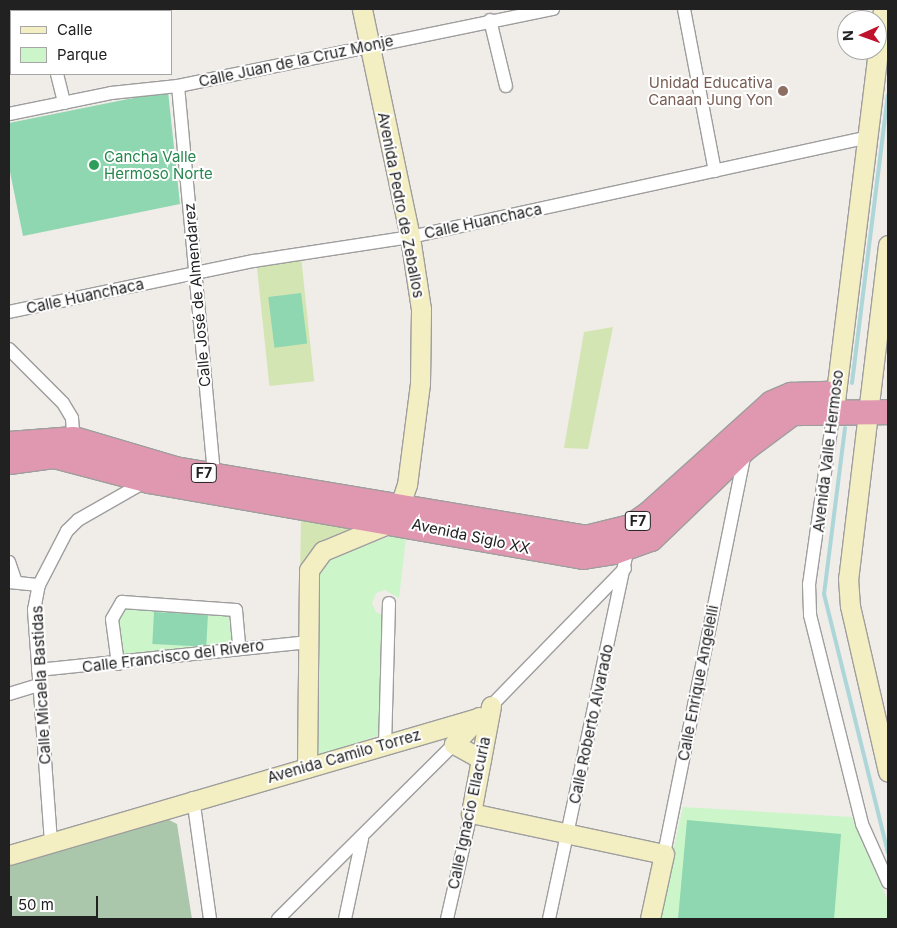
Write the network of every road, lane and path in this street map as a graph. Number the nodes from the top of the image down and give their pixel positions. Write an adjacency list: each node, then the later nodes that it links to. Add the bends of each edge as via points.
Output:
1 (362, 9): 6 (street, Avenida Pedro de Zeballos)
2 (553, 9): 5 (street, Calle Juan de la Cruz Monje)
3 (684, 9): 13 (street)
4 (883, 9): 12 (street, Avenida Valle Hermoso)
5 (490, 20): 6 (street, Calle Juan de la Cruz Monje); 9 (street)
6 (369, 46): 8 (street, Calle Juan de la Cruz Monje); 14 (street, Avenida Pedro de Zeballos)
7 (57, 75): 10 (street)
8 (178, 86): 10 (street, Calle Juan de la Cruz Monje); 16 (street, Calle José de Almendarez)
9 (506, 86)
10 (64, 103): 11 (street, Calle Juan de la Cruz Monje)
11 (9, 114)
12 (867, 137): 13 (street, Calle Huanchaca); 20 (street, Avenida Valle Hermoso)
13 (715, 170): 14 (street, Calle Huanchaca)
14 (410, 237): 16 (street, Calle Huanchaca); 28 (street, Avenida Pedro de Zeballos, via 423,342 413,454)
15 (888, 245): 17 (street)
16 (193, 274): 18 (street, Calle Huanchaca); 27 (street, Calle José de Almendarez)
17 (884, 302): 21 (street)
18 (9, 312)
19 (9, 349): 24 (street, via 63,402 72,418)
20 (834, 401): 21 (highway, Avenida Siglo XX / F7); 23 (highway, Avenida Siglo XX / F7, via 793,413); 29 (highway, Avenida Siglo XX / F7, via 791,395 772,404 650,513); 53 (street, Avenida Valle Hermoso, via 809,584 810,615 862,824)
21 (879, 405): 45 (street, via 848,578 850,606)
22 (9, 444): 24 (highway, Avenida Siglo XX / F7)
23 (746, 448): 29 (highway, Avenida Siglo XX / F7, via 658,532); 51 (street, Calle Enrique Angelelli)
24 (74, 449): 25 (highway, Avenida Siglo XX / F7); 26 (highway, Avenida Siglo XX / F7)
25 (9, 462)
26 (153, 472): 27 (highway, Avenida Siglo XX / F7); 28 (highway, Avenida Siglo XX / F7); 32 (street, Calle Micaela Bastidas, via 78,520 68,530)
27 (214, 475): 28 (highway, Avenida Siglo XX / F7)
28 (399, 512): 29 (highway, Avenida Siglo XX / F7, via 586,538); 34 (street, via 316,557 307,586)
29 (626, 549): 40 (street, Avenida Camilo Torrez); 48 (street, Calle Roberto Alvarado)
30 (9, 562): 31 (street)
31 (12, 582): 32 (street)
32 (40, 586): 37 (street, Calle Micaela Bastidas, via 34,610)
33 (389, 604): 42 (street)
34 (307, 642): 35 (street, Calle Francisco del Rivero); 44 (street)
35 (239, 646): 36 (street, Calle Francisco del Rivero); 36 (street, via 236,610 122,602 112,619)
36 (118, 664): 37 (street, Calle Francisco del Rivero)
37 (38, 670): 38 (street, Calle Micaela Bastidas)
38 (38, 685): 39 (street); 50 (street, Calle Micaela Bastidas)
39 (9, 694)
40 (484, 712): 41 (street); 42 (street, Avenida Camilo Torrez); 43 (street, Calle Ignacio Ellacuria)
41 (454, 744): 43 (street); 49 (street)
42 (385, 746): 44 (street, Avenida Camilo Torrez)
43 (481, 759): 47 (street, Calle Ignacio Ellacuria)
44 (307, 768): 46 (street, Avenida Camilo Torrez)
45 (888, 772)
46 (194, 798): 50 (street, Avenida Camilo Torrez); 54 (street)
47 (471, 813): 48 (street); 57 (street, Calle Ignacio Ellacuria)
48 (568, 834): 51 (street); 58 (street, Calle Roberto Alvarado)
49 (362, 838): 55 (street); 56 (street)
50 (51, 842): 52 (street, Avenida Camilo Torrez)
51 (664, 854): 59 (street, Calle Enrique Angelelli)
52 (9, 855)
53 (888, 882)
54 (210, 919)
55 (278, 919)
56 (345, 919)
57 (447, 919)
58 (549, 919)
59 (650, 919)

